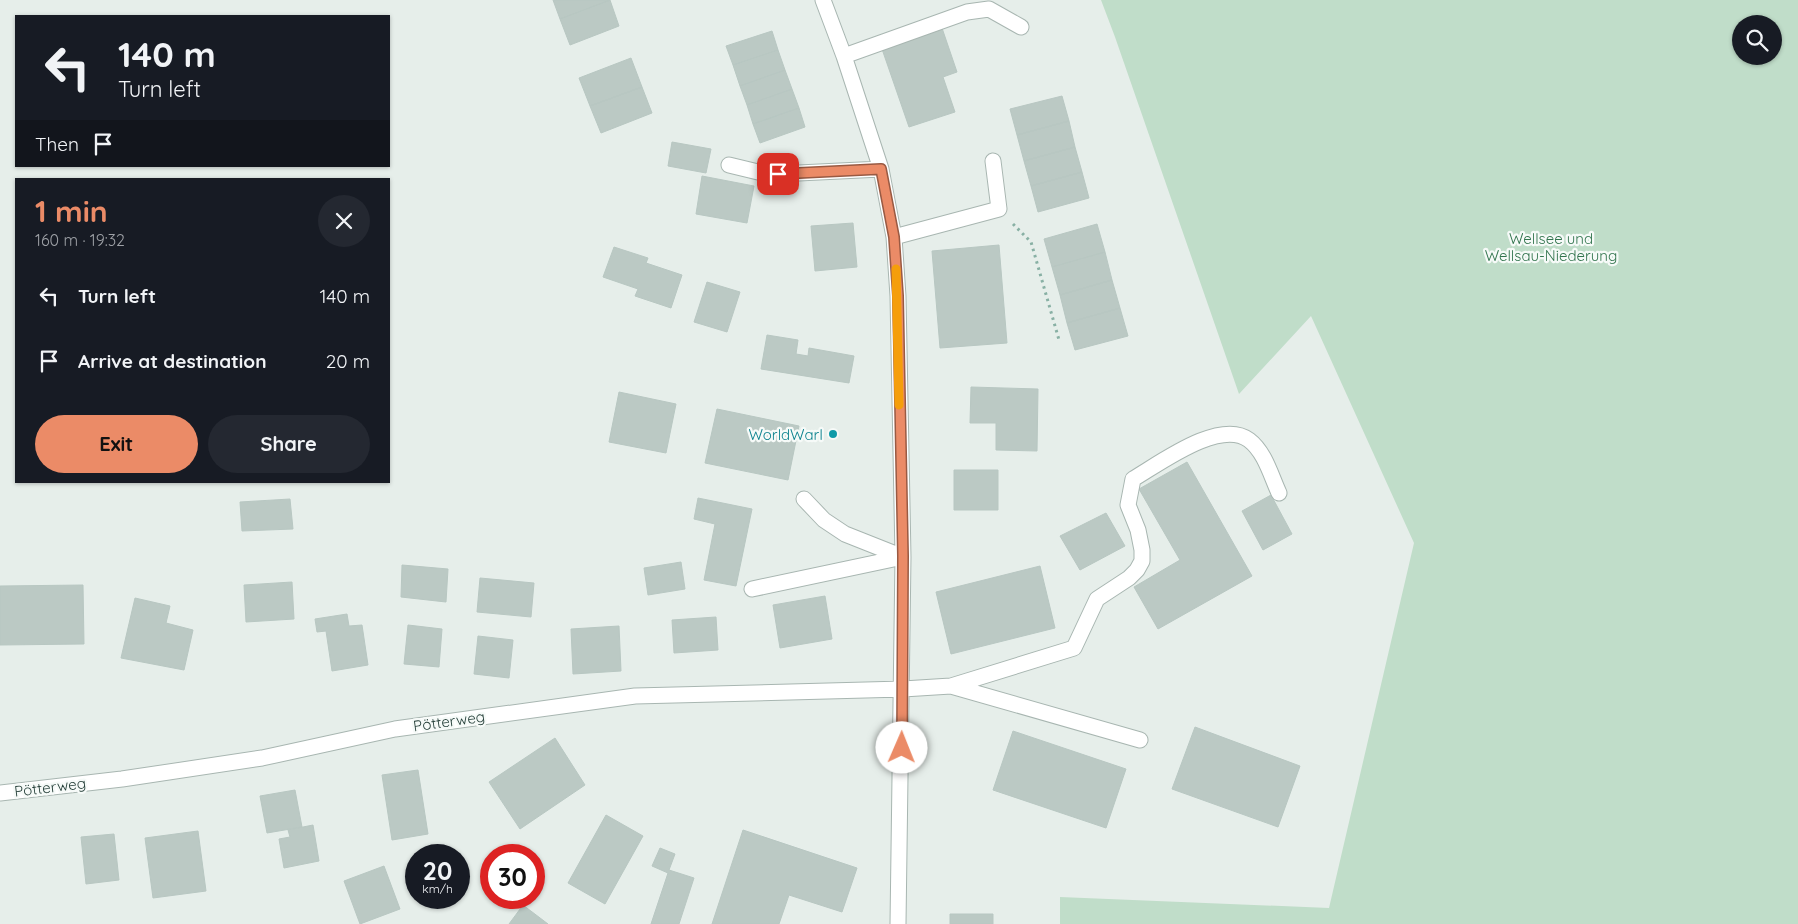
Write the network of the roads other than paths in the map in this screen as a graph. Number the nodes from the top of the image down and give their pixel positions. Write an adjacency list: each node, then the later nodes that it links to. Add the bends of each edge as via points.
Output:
1 (823, 0): 3 (street)
2 (1021, 27): 3 (street, via 989,9 967,12)
3 (844, 56): 6 (street)
4 (993, 161): 7 (street, via 999,209)
5 (730, 165): 6 (street, via 778,174)
6 (881, 169): 7 (street)
7 (894, 237): 10 (street)
8 (1279, 493): 12 (street, via 1254,445 1247,438 1227,433 1202,439 1142,474 1134,479 1128,505 1138,530 1142,561 1129,578 1097,599 1074,648)
9 (804, 499): 10 (street, via 824,520 845,534)
10 (903, 556): 11 (street); 13 (street)
11 (752, 589)
12 (951, 686): 13 (street, Pötterweg); 14 (street)
13 (903, 689): 15 (street, Pötterweg, via 635,696 395,729 262,758); 16 (street)
14 (1140, 740)
15 (0, 793)
16 (898, 924)

